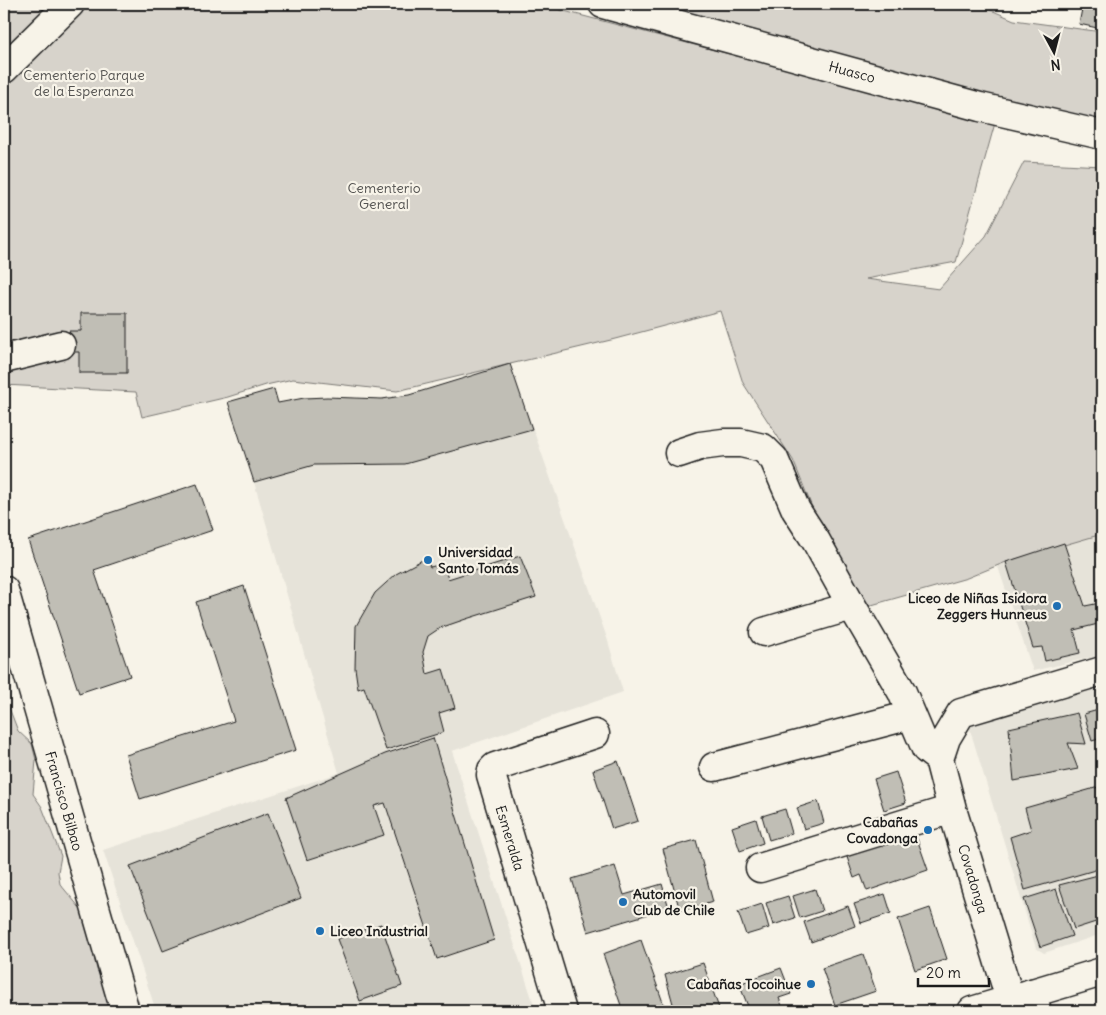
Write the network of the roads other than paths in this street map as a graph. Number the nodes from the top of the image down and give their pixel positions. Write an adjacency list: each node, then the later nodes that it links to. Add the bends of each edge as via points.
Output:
1 (70, 4): 3 (street)
2 (603, 4): 4 (street, Huasco, via 980,106)
3 (4, 69)
4 (1102, 135)
5 (61, 345): 6 (street)
6 (4, 359)
7 (679, 453): 9 (street, via 724,443 763,448 774,459 796,510)
8 (4, 590): 20 (street, Francisco Bilbao)
9 (852, 606): 10 (street); 12 (street, via 902,692)
10 (764, 632)
11 (1102, 671): 14 (street, via 961,712 946,738)
12 (911, 715): 14 (street, via 926,749); 15 (street)
13 (595, 734): 21 (street, Esmeralda, via 495,767 491,775)
14 (939, 759): 16 (street, Covadonga)
15 (714, 767)
16 (952, 809): 17 (street); 19 (street, Covadonga)
17 (760, 868)
18 (1102, 972): 19 (street)
19 (1026, 1001): 22 (street)
20 (125, 1011)
21 (562, 1011)
22 (972, 1011)

